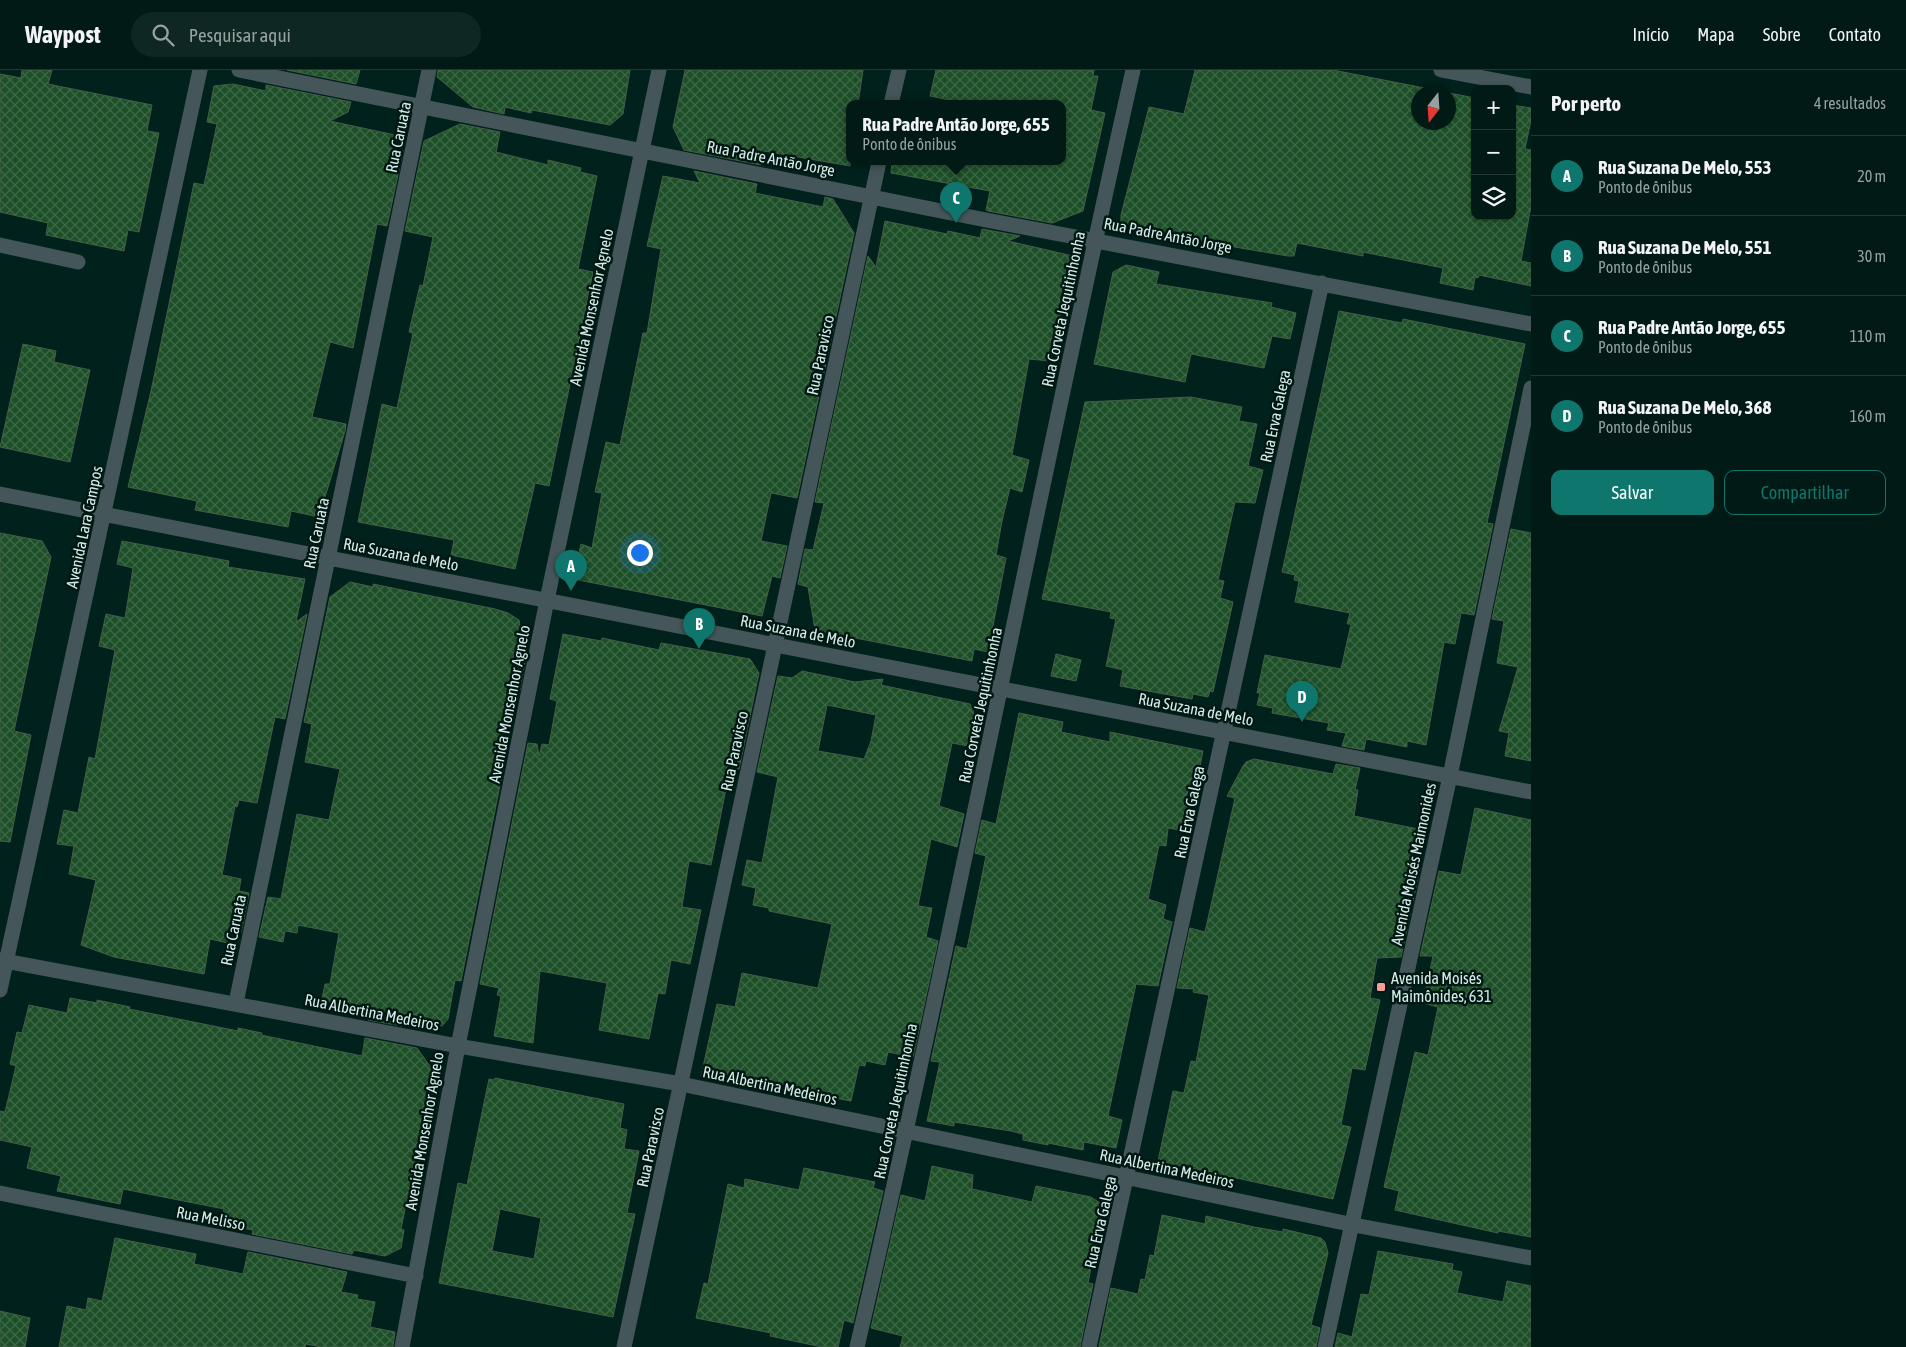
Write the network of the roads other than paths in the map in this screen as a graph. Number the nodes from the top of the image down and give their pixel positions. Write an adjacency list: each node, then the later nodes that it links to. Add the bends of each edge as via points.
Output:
1 (200, 70): 21 (street, Avenida Lara Campos)
2 (240, 70): 10 (street, Rua Padre Antão Jorge)
3 (429, 70): 10 (street, Rua Caruata)
4 (659, 70): 11 (street, Avenida Monsenhor Agnelo)
5 (899, 70): 9 (street)
6 (1133, 70): 14 (street, Rua Corveta Jequitinhonha)
7 (1442, 70): 8 (street)
8 (1531, 87)
9 (892, 100)
10 (422, 108): 11 (street, Rua Padre Antão Jorge); 22 (street, Rua Caruata)
11 (643, 151): 13 (street, Rua Padre Antão Jorge); 23 (street, Avenida Monsenhor Agnelo)
12 (878, 165): 13 (street, Rua Paravisco)
13 (871, 197): 14 (street, Rua Padre Antão Jorge); 24 (street, Rua Paravisco)
14 (1095, 239): 17 (street, Rua Padre Antão Jorge); 25 (street, Rua Corveta Jequitinhonha)
15 (0, 244): 16 (street)
16 (78, 262)
17 (1322, 283): 18 (street, Rua Padre Antão Jorge); 26 (street, Rua Erva Galega)
18 (1531, 324)
19 (1531, 388): 27 (street, Avenida Moisés Maimonides)
20 (0, 494): 21 (street, Rua Suzana de Melo)
21 (105, 514): 22 (street, Rua Suzana de Melo); 29 (street, Avenida Lara Campos)
22 (329, 558): 23 (street, Rua Suzana de Melo); 31 (street, Rua Caruata)
23 (547, 600): 24 (street, Rua Suzana de Melo); 32 (street, Avenida Monsenhor Agnelo)
24 (774, 644): 25 (street, Rua Suzana de Melo); 33 (street, Rua Paravisco)
25 (1002, 689): 26 (street, Rua Suzana de Melo); 34 (street, Rua Corveta Jequitinhonha)
26 (1224, 732): 27 (street, Rua Suzana de Melo); 35 (street, Rua Erva Galega)
27 (1450, 776): 28 (street, Rua Suzana de Melo); 37 (street, Avenida Moisés Maimonides)
28 (1531, 792)
29 (3, 961): 30 (street, Avenida Lara Campos); 31 (street, Rua Albertina Medeiros)
30 (0, 990)
31 (236, 1004): 32 (street, Rua Albertina Medeiros)
32 (458, 1046): 33 (street, Rua Albertina Medeiros); 39 (street, Avenida Monsenhor Agnelo)
33 (681, 1084): 34 (street, Rua Albertina Medeiros); 41 (street, Rua Paravisco)
34 (907, 1131): 35 (street, Rua Albertina Medeiros); 42 (street, Rua Corveta Jequitinhonha)
35 (1128, 1178): 37 (street, Rua Albertina Medeiros); 43 (street, Rua Erva Galega)
36 (0, 1193): 39 (street, Rua Melisso)
37 (1354, 1225): 38 (street, Rua Albertina Medeiros); 44 (street, Avenida Moisés Maimonides)
38 (1531, 1258)
39 (416, 1276): 40 (street, Avenida Monsenhor Agnelo)
40 (402, 1347)
41 (624, 1347)
42 (857, 1347)
43 (1089, 1347)
44 (1325, 1347)

